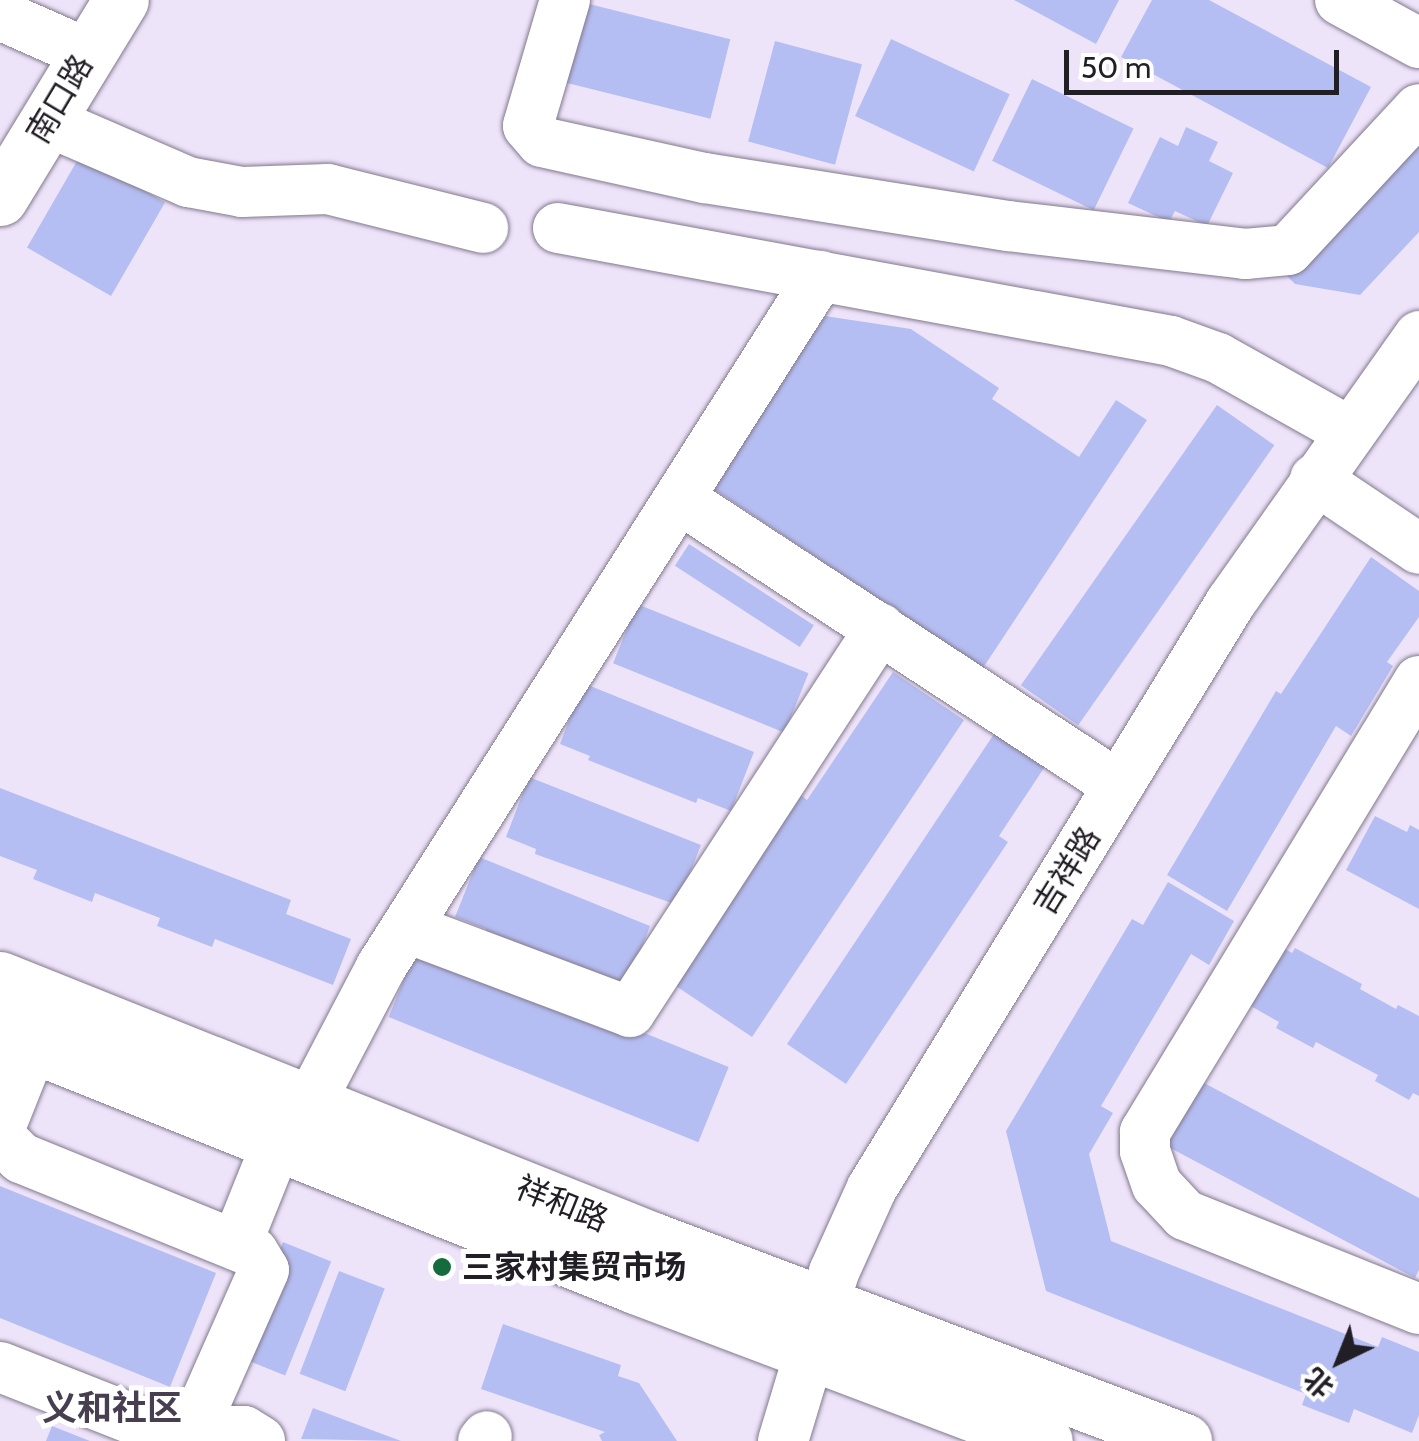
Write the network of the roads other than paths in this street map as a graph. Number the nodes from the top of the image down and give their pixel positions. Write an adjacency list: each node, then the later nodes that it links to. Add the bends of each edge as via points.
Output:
1 (120, 0): 6 (main road, 南口路)
2 (565, 0): 7 (street, via 528,126 542,142 706,178 1008,226 1245,254 1288,250)
3 (1340, 0): 5 (street)
4 (14, 20): 6 (street)
5 (1419, 43)
6 (81, 65): 8 (main road, 南口路)
7 (1419, 109)
8 (47, 121): 9 (main road, 南口路); 10 (street, via 188,182 242,192 328,189)
9 (0, 198)
10 (482, 228)
11 (558, 228): 12 (street)
12 (820, 276): 14 (street, via 1170,341 1218,358); 16 (street)
13 (1419, 336): 14 (street, 吉祥路)
14 (1348, 431): 15 (street, 吉祥路)
15 (1314, 479): 17 (street); 20 (street, 吉祥路)
16 (680, 499): 18 (street); 21 (street)
17 (1419, 549)
18 (880, 628): 20 (street); 21 (street, via 630,1012)
19 (1419, 681): 27 (street, via 1145,1132 1157,1185 1186,1215)
20 (1119, 786): 28 (street, 吉祥路, via 872,1188)
21 (408, 928): 24 (street)
22 (0, 978): 24 (main road, 祥和路)
23 (16, 1038): 24 (main road, 祥和路); 25 (street)
24 (294, 1123): 26 (street); 28 (main road, 祥和路)
25 (0, 1128): 26 (street, via 20,1158)
26 (236, 1245): 29 (street, via 253,1252 264,1270 192,1435 178,1438)
27 (1419, 1309)
28 (816, 1328): 32 (street, 吉祥路); 33 (main road, 祥和路); 34 (main road, 祥和路)
29 (0, 1367)
30 (216, 1441): 31 (street, via 228,1431)
31 (260, 1441)
32 (783, 1441)
33 (1045, 1441)
34 (1184, 1441)

